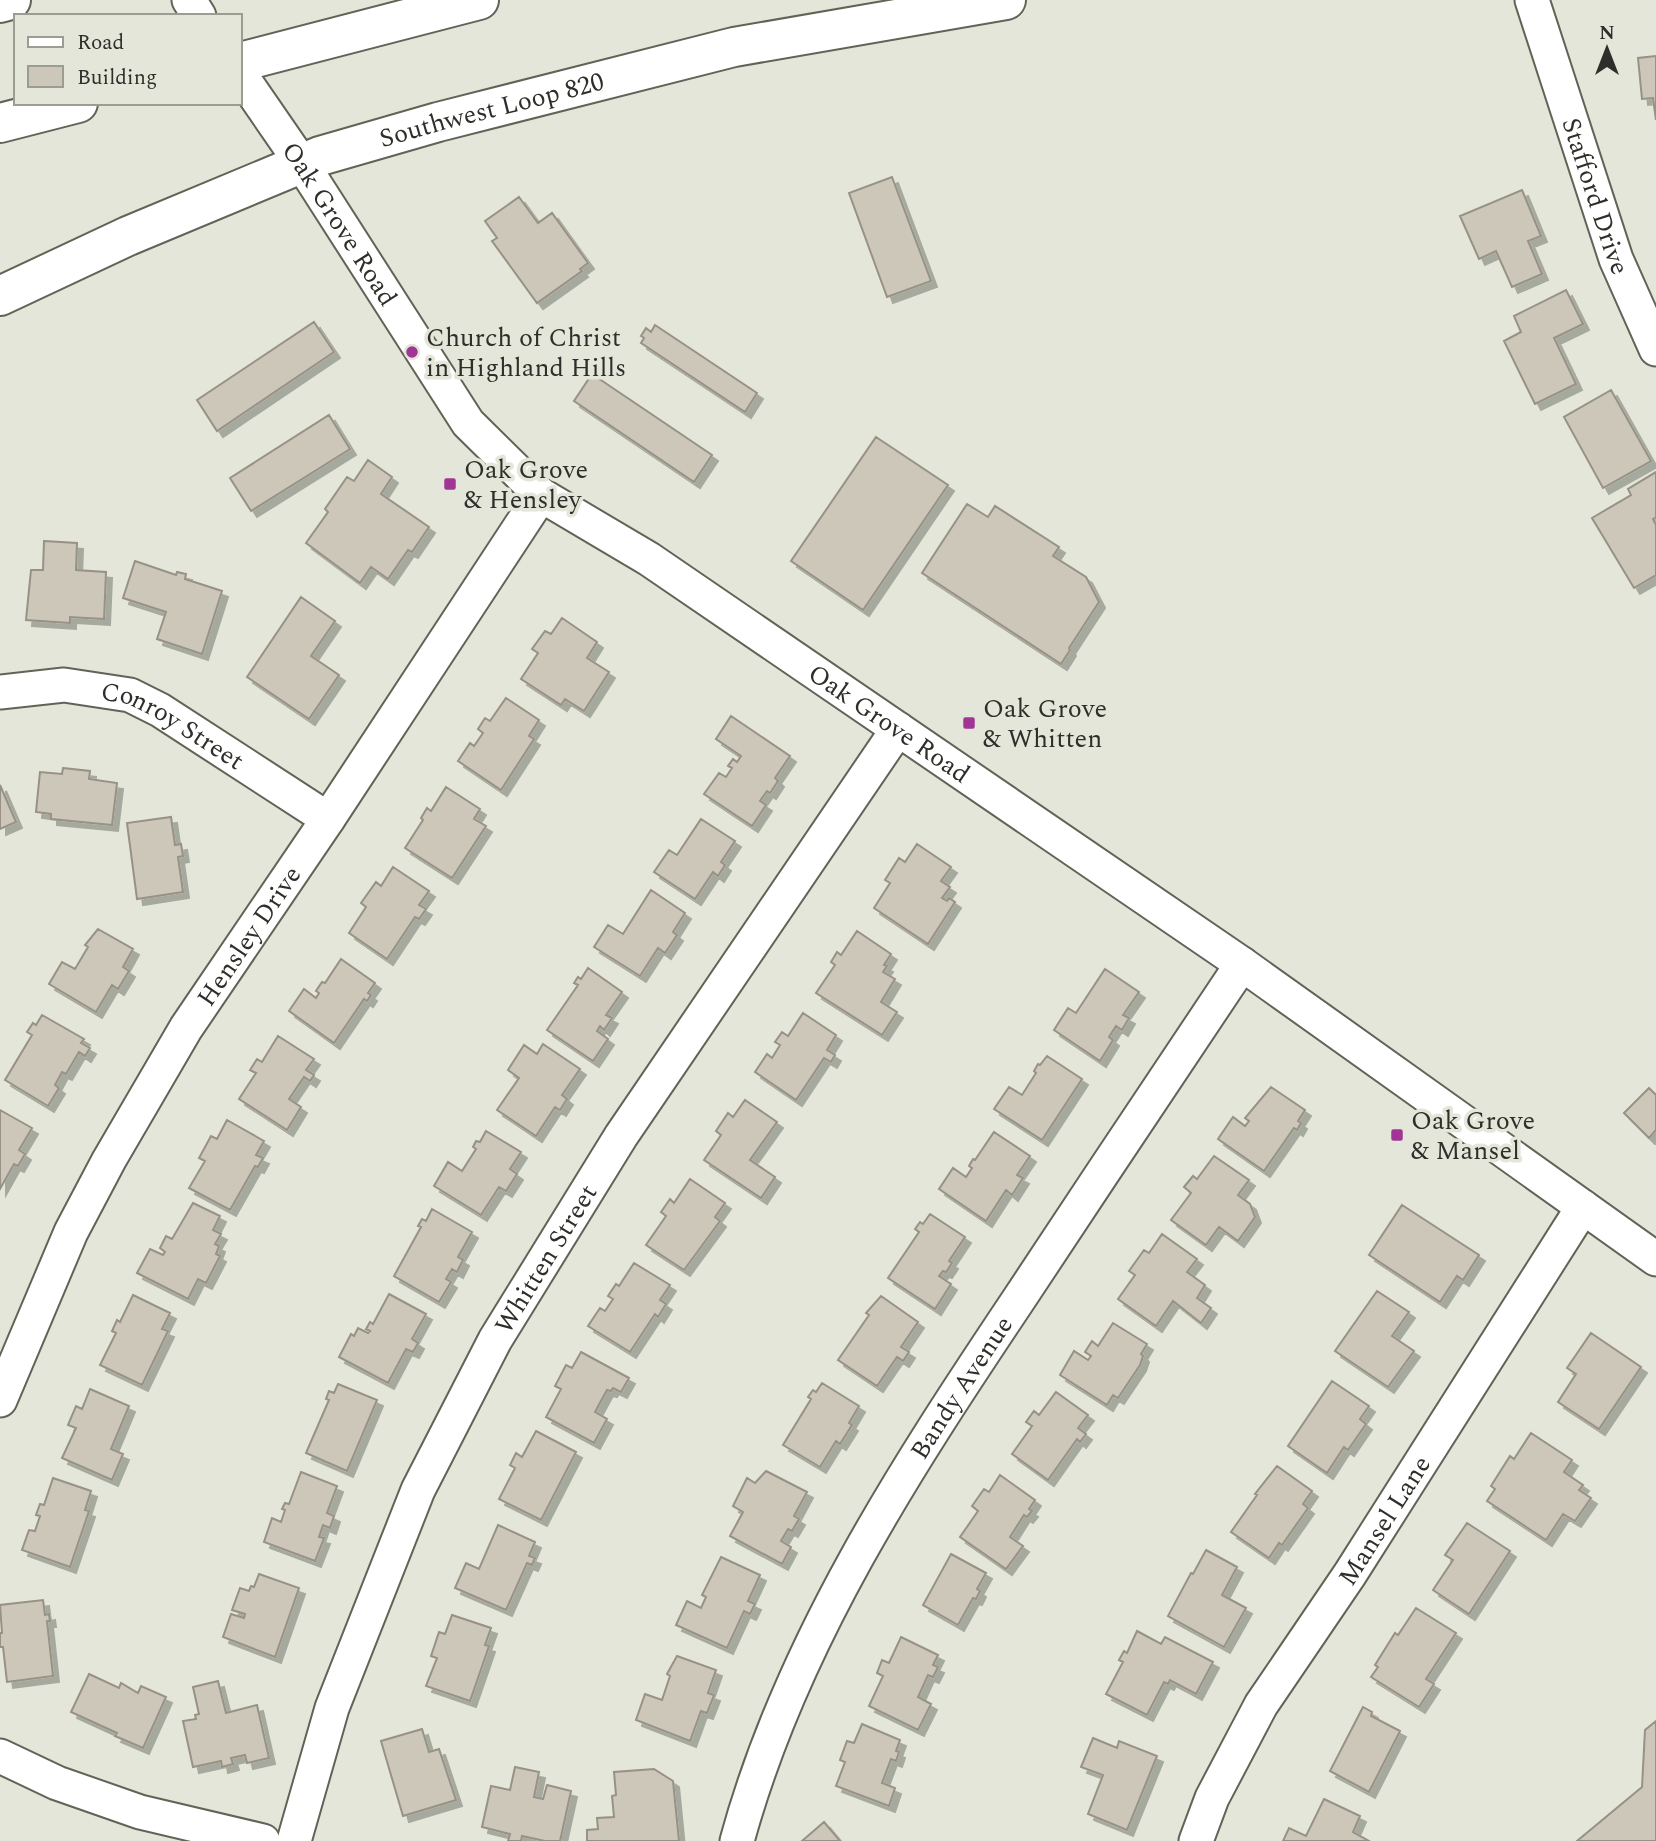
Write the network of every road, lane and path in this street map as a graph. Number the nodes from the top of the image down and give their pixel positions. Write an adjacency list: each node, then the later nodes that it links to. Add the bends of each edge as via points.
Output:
1 (11, 0): 5 (main road)
2 (479, 0): 6 (main road)
3 (1006, 0): 10 (main road, Southwest Loop 820, via 734,47 438,122)
4 (1532, 0): 12 (street, Stafford Drive, via 1616,259)
5 (0, 3)
6 (242, 61)
7 (242, 77): 10 (street, Oak Grove Road)
8 (70, 105): 9 (main road)
9 (0, 123)
10 (302, 164): 11 (main road, Southwest Loop 820, via 128,236); 13 (street, Oak Grove Road, via 468,423)
11 (0, 296)
12 (1656, 349)
13 (541, 495): 15 (street, Oak Grove Road, via 638,552); 16 (street, Hensley Drive)
14 (0, 692): 16 (street, Conroy Street, via 64,685 130,695)
15 (898, 729): 17 (street, Oak Grove Road); 23 (street, Whitten Street, via 621,1136 495,1340 418,1490 332,1708)
16 (328, 818): 20 (street, Hensley Drive, via 186,1028 109,1160 71,1232)
17 (1242, 964): 18 (street, Oak Grove Road); 24 (street, Bandy Avenue, via 941,1415 839,1590 795,1678 752,1783)
18 (1583, 1207): 19 (street, Oak Grove Road); 25 (street, Mansel Lane, via 1350,1574 1261,1705 1212,1798)
19 (1656, 1259)
20 (0, 1400)
21 (0, 1756): 22 (street, via 57,1783 140,1812)
22 (263, 1841)
23 (294, 1841)
24 (737, 1841)
25 (1196, 1841)

